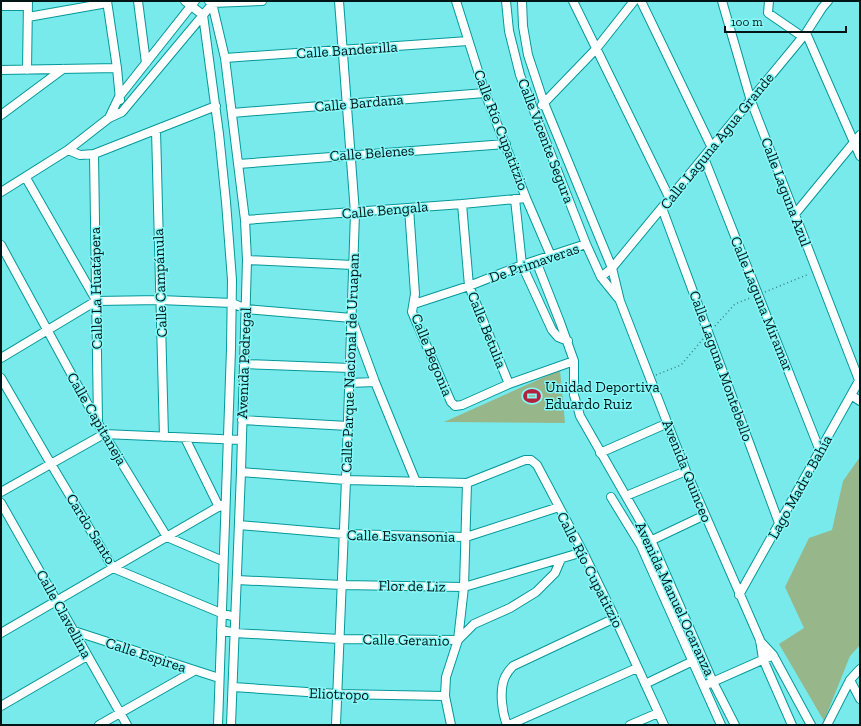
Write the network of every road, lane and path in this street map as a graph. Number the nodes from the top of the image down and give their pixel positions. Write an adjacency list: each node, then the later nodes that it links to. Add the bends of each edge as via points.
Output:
1 (138, 1): 26 (street)
2 (262, 1): 14 (street)
3 (339, 1): 24 (street, Calle Parque Nacional de Uruapan)
4 (456, 1): 22 (street, Calle Río Cupatitzio)
5 (506, 1): 39 (street, Calle Vicente Segura, via 508,31 520,75)
6 (522, 1): 34 (street, Calle Vicente Segura, via 528,55)
7 (573, 1): 23 (street)
8 (634, 1): 23 (street)
9 (642, 1): 45 (street)
10 (722, 1): 33 (street, Calle Laguna Azul)
11 (769, 1): 21 (street, via 768,13)
12 (828, 1): 17 (street, Calle Laguna Agua Grande)
13 (107, 2): 20 (street); 27 (street)
14 (212, 2): 19 (street); 25 (street, Avenida Pedregal)
15 (28, 3): 18 (street); 20 (street)
16 (190, 3): 19 (street); 26 (street)
17 (822, 4): 21 (street, Calle Laguna Agua Grande)
18 (1, 6)
19 (203, 15): 36 (street, Avenida Pedregal); 37 (street)
20 (28, 17): 29 (street)
21 (804, 35): 33 (street, Calle Laguna Agua Grande); 43 (street)
22 (468, 41): 24 (street, Calle Banderilla); 31 (street, Calle Río Cupatitzio)
23 (596, 49): 34 (street); 56 (street)
24 (342, 51): 25 (street, Calle Banderilla); 35 (street, Calle Parque Nacional de Uruapan)
25 (225, 58): 38 (street, Avenida Pedregal)
26 (146, 63): 32 (street)
27 (117, 68): 30 (street); 32 (street)
28 (1, 70): 29 (street)
29 (26, 70): 30 (street)
30 (63, 70): 40 (street)
31 (485, 92): 35 (street, Calle Bardana); 44 (street, Calle Río Cupatitzio)
32 (119, 97): 37 (street); 41 (street)
33 (751, 100): 45 (street, Calle Laguna Agua Grande); 61 (street, Calle Laguna Azul)
34 (544, 103): 39 (street); 70 (street, Calle Vicente Segura)
35 (346, 104): 38 (street, Calle Bardana); 48 (street, Calle Parque Nacional de Uruapan)
36 (216, 106): 42 (street); 78 (street, Avenida Pedregal, via 226,202)
37 (122, 112): 41 (street)
38 (232, 113): 51 (street, Avenida Pedregal)
39 (535, 113): 63 (street, Calle Vicente Segura)
40 (1, 115)
41 (109, 118): 46 (street)
42 (156, 130): 47 (street); 75 (street, Calle Campánula)
43 (857, 138): 49 (street); 61 (street)
44 (506, 144): 48 (street, Calle Belenes); 54 (street, Calle Río Cupatitzio)
45 (712, 148): 50 (street, Calle Laguna Agua Grande)
46 (68, 150): 47 (street, via 80,155); 52 (street)
47 (94, 154): 77 (street, Calle La Huatápera)
48 (350, 155): 51 (street, Calle Belenes); 60 (street, Calle Parque Nacional de Uruapan)
49 (860, 156)
50 (704, 158): 56 (street, Calle Laguna Agua Grande); 74 (street, Calle Laguna Miramar)
51 (238, 164): 62 (street, Avenida Pedregal)
52 (26, 178): 53 (street); 77 (street)
53 (1, 192)
54 (526, 198): 55 (street, Calle Bengala); 65 (street, Calle Río Cupatitzio)
55 (515, 199): 57 (street, Calle Bengala); 69 (street)
56 (670, 200): 59 (street, Calle Laguna Agua Grande)
57 (462, 204): 58 (street, Calle Bengala); 73 (street, Calle Betulia)
58 (410, 208): 60 (street, Calle Bengala); 79 (street, Calle Begonia)
59 (662, 208): 70 (street, Calle Laguna Agua Grande); 83 (street, Calle Laguna Montebello)
60 (354, 213): 62 (street, Calle Bengala); 68 (street, Calle Parque Nacional de Uruapan)
61 (795, 214): 71 (street, Calle Laguna Azul)
62 (245, 220): 66 (street, Avenida Pedregal)
63 (586, 244): 65 (street, De Primaveras); 72 (street, Calle Vicente Segura)
64 (1, 245): 82 (street, Calle Capitaneja)
65 (551, 256): 67 (street, De Primaveras)
66 (247, 260): 68 (street); 80 (street, Avenida Pedregal)
67 (536, 261): 69 (street, De Primaveras); 84 (street, Avenida Manuel Ocaranza)
68 (353, 265): 81 (street, Calle Parque Nacional de Uruapan)
69 (522, 265): 73 (street, De Primaveras); 84 (street, via 552,330 558,337)
70 (612, 268): 72 (street, Calle Laguna Agua Grande); 76 (street, Avenida Quinceo)
71 (817, 271): 74 (path); 91 (street, Calle Laguna Azul)
72 (601, 277): 76 (street, Avenida Quinceo)
73 (469, 286): 79 (street, De Primaveras); 94 (street, Calle Betulia)
74 (759, 294): 83 (path, via 735,304); 106 (street, Calle Laguna Miramar)
75 (160, 300): 77 (street); 78 (street); 102 (street, Calle Campánula)
76 (620, 300): 90 (street, Avenida Quinceo)
77 (96, 301): 82 (street); 98 (street, Calle La Huatápera)
78 (232, 303): 80 (street); 104 (street, Avenida Pedregal)
79 (414, 304): 94 (street, Calle Begonia, via 412,312 455,406)
80 (246, 309): 81 (street); 87 (street, Avenida Pedregal)
81 (352, 318): 88 (street, Calle Parque Nacional de Uruapan); 92 (street)
82 (47, 330): 85 (street); 98 (street, Calle Capitaneja)
83 (709, 332): 90 (path, via 681,365); 121 (street, Calle Laguna Montebello)
84 (568, 341): 86 (street, Avenida Manuel Ocaranza)
85 (1, 358)
86 (574, 361): 94 (street); 107 (street, Avenida Manuel Ocaranza, via 574,395 580,416)
87 (244, 364): 88 (street); 97 (street, Avenida Pedregal)
88 (350, 368): 93 (street, Calle Parque Nacional de Uruapan)
89 (1, 378): 108 (street, Cardo Santo)
90 (649, 378): 99 (street, Avenida Quinceo)
91 (860, 379): 95 (street, Lago Madre Bahía)
92 (375, 382): 93 (street); 112 (street)
93 (349, 383): 100 (street, Calle Parque Nacional de Uruapan)
94 (509, 384)
95 (851, 395): 96 (street); 106 (street, Lago Madre Bahía)
96 (860, 401)
97 (242, 420): 100 (street); 105 (street, Avenida Pedregal)
98 (98, 422): 101 (street, Calle Capitaneja)
99 (668, 423): 107 (street); 109 (street, Avenida Quinceo)
100 (348, 426): 111 (street, Calle Parque Nacional de Uruapan)
101 (104, 434): 102 (street); 108 (street); 124 (street, Calle Capitaneja)
102 (164, 437): 103 (street)
103 (185, 438): 104 (street); 118 (street)
104 (228, 440): 105 (street); 118 (street, Avenida Pedregal)
105 (242, 440): 110 (street, Avenida Pedregal)
106 (820, 451): 121 (street, Lago Madre Bahía)
107 (600, 453): 115 (street, Avenida Manuel Ocaranza)
108 (51, 464): 114 (street); 131 (street, Cardo Santo)
109 (686, 471): 115 (street); 120 (street, Avenida Quinceo)
110 (241, 472): 111 (street); 122 (street, Avenida Pedregal)
111 (346, 480): 112 (street); 123 (street, Calle Parque Nacional de Uruapan)
112 (416, 482): 113 (street)
113 (467, 483): 119 (street, Calle Río Cupatitzio, via 525,460 531,460 537,465); 125 (street)
114 (1, 492)
115 (626, 496): 126 (street, Avenida Manuel Ocaranza)
116 (611, 497): 127 (street, Avenida Manuel Ocaranza)
117 (1, 503): 136 (street, Calle Clavellina)
118 (222, 505): 124 (street); 130 (street, Avenida Pedregal)
119 (559, 508): 125 (street, Calle Esvansonia); 128 (street, Calle Río Cupatitzio)
120 (705, 515): 126 (street); 135 (street, Avenida Quinceo)
121 (779, 523): 135 (street, Lago Madre Bahía)
122 (239, 525): 123 (street, Calle Esvansonia); 132 (street, Avenida Pedregal)
123 (344, 534): 125 (street, Calle Esvansonia); 133 (street, Calle Parque Nacional de Uruapan)
124 (167, 537): 130 (street); 131 (street)
125 (466, 537): 134 (street)
126 (651, 540): 127 (street); 156 (street, Avenida Manuel Ocaranza)
127 (641, 546): 150 (street, Avenida Manuel Ocaranza)
128 (583, 552): 129 (street, Flor de Liz); 139 (street, Calle Río Cupatitzio)
129 (561, 560): 134 (street, Flor de Liz); 145 (street, Calle Geranio, via 555,573 536,592 510,608 474,624)
130 (223, 561): 137 (street, Avenida Pedregal)
131 (113, 568): 136 (street); 137 (street, Cardo Santo)
132 (237, 580): 133 (street, Flor de Liz); 138 (street, Avenida Pedregal)
133 (342, 585): 134 (street, Flor de Liz); 144 (street, Calle Parque Nacional de Uruapan)
134 (464, 587): 145 (street)
135 (739, 595): 146 (street, Avenida Quinceo)
136 (56, 601): 141 (street, Calle Clavellina); 142 (street)
137 (221, 614): 138 (street, Cardo Santo); 140 (street, Avenida Pedregal)
138 (235, 617): 143 (street, Avenida Pedregal)
139 (615, 618): 151 (street, Calle Río Cupatitzio); 172 (street, via 513,666 505,677 501,696 503,714)
140 (221, 630): 143 (street, Calle Geranio); 154 (street, Avenida Pedregal)
141 (74, 632): 148 (street, Calle Clavellina); 153 (street, Calle Espirea)
142 (1, 633)
143 (234, 633): 144 (street, Calle Geranio); 159 (street, Avenida Pedregal)
144 (340, 639): 145 (street, Calle Geranio); 160 (street, Calle Parque Nacional de Uruapan)
145 (458, 640): 161 (street, via 446,677)
146 (760, 640): 147 (street, Avenida Quinceo); 149 (street, Avenida Quinceo)
147 (773, 655): 149 (street); 178 (street, Avenida Quinceo)
148 (87, 656): 163 (street); 164 (street, Calle Clavellina)
149 (763, 659): 156 (street); 177 (street, Avenida Quinceo)
150 (693, 661): 157 (street); 158 (street, Avenida Manuel Ocaranza)
151 (637, 668): 157 (street, Calle Río Cupatitzio); 172 (street)
152 (860, 669): 155 (street)
153 (194, 671): 154 (street, Calle Espirea); 164 (street)
154 (219, 678): 168 (street, Avenida Pedregal)
155 (850, 680): 162 (street); 179 (street)
156 (713, 682): 158 (street); 176 (street, Avenida Manuel Ocaranza)
157 (645, 684): 165 (street, Calle Río Cupatitzio)
158 (704, 686): 175 (street, Avenida Manuel Ocaranza)
159 (233, 687): 160 (street, Eliotropo); 169 (street, Avenida Pedregal)
160 (337, 694): 161 (street, Eliotropo); 170 (street, Calle Parque Nacional de Uruapan)
161 (445, 696): 171 (street)
162 (860, 699)
163 (1, 706)
164 (120, 713): 166 (street); 167 (street, Calle Clavellina)
165 (658, 713): 173 (street); 174 (street, Calle Río Cupatitzio)
166 (99, 725)
167 (127, 725)
168 (218, 725)
169 (231, 725)
170 (336, 725)
171 (451, 725)
172 (508, 725)
173 (630, 725)
174 (664, 725)
175 (721, 725)
176 (735, 725)
177 (792, 725)
178 (811, 725)
179 (827, 725)

